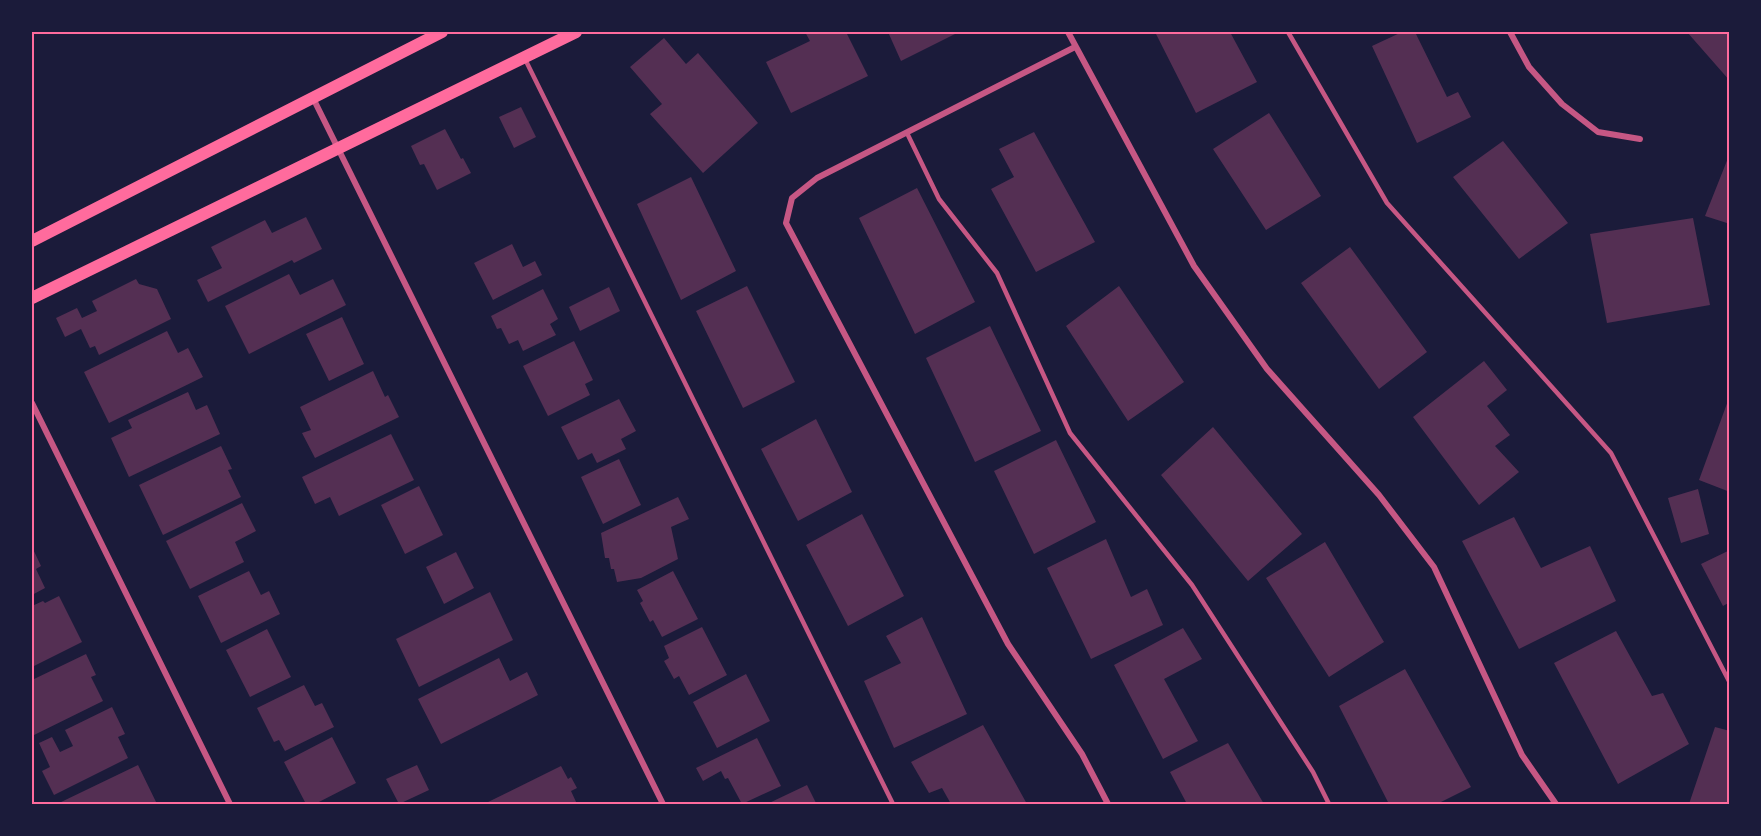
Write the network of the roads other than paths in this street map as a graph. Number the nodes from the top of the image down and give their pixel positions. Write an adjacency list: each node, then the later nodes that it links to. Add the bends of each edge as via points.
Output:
1 (442, 32): 8 (main road)
2 (576, 32): 7 (main road)
3 (1068, 32): 6 (street)
4 (1288, 32): 15 (lane, via 1386,203 1611,453)
5 (1510, 32): 10 (street, via 1529,67 1562,104 1598,132)
6 (1075, 47): 9 (street); 21 (street, via 1194,266 1267,369 1379,495 1434,567 1522,756)
7 (524, 56): 11 (main road); 18 (lane)
8 (313, 97): 11 (street); 12 (main road)
9 (906, 132): 19 (street, via 817,178 792,198 786,223 1008,644 1082,754); 20 (lane, via 939,199 998,273 1070,433 1192,585 1313,772)
10 (1640, 139)
11 (337, 147): 13 (main road); 17 (street)
12 (32, 241)
13 (32, 298)
14 (32, 403): 16 (street)
15 (1730, 683)
16 (230, 804)
17 (663, 804)
18 (893, 804)
19 (1108, 804)
20 (1329, 804)
21 (1556, 804)

